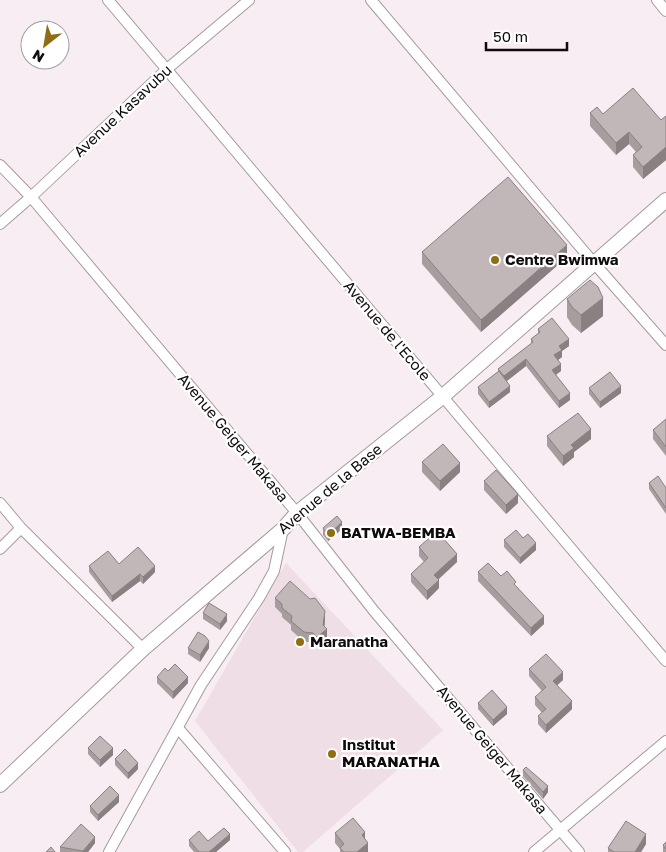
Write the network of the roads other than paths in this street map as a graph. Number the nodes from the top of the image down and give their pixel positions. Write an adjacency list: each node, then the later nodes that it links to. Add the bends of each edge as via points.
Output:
1 (108, 0): 6 (street, Avenue de l'Ecole)
2 (249, 0): 6 (street, Avenue Kasavubu)
3 (371, 0): 11 (street)
4 (657, 0): 5 (street)
5 (666, 10)
6 (167, 69): 8 (street, Avenue Kasavubu); 13 (street, Avenue de l'Ecole)
7 (0, 165): 8 (street, Avenue Geiger Makasa)
8 (31, 197): 10 (street, Avenue Kasavubu); 15 (street, Avenue Geiger Makasa)
9 (666, 200): 11 (main road, Avenue de la Base)
10 (0, 224)
11 (593, 262): 12 (street); 13 (main road, Avenue de la Base)
12 (666, 345)
13 (442, 396): 15 (main road, Avenue de la Base); 20 (street, Avenue de l'Ecole)
14 (0, 503): 16 (street)
15 (297, 513): 17 (main road, Avenue de la Base); 24 (street, Avenue Geiger Makasa, via 374,611)
16 (21, 528): 18 (street); 19 (street)
17 (282, 529): 19 (main road, Avenue de la Base); 21 (street, via 274,571)
18 (0, 549)
19 (143, 649): 23 (main road, Avenue de la Base)
20 (666, 661)
21 (178, 728): 25 (street); 26 (street)
22 (666, 741): 24 (street)
23 (0, 785)
24 (560, 830): 27 (street); 28 (street, Avenue Geiger Makasa)
25 (109, 852)
26 (285, 852)
27 (534, 852)
28 (579, 852)

